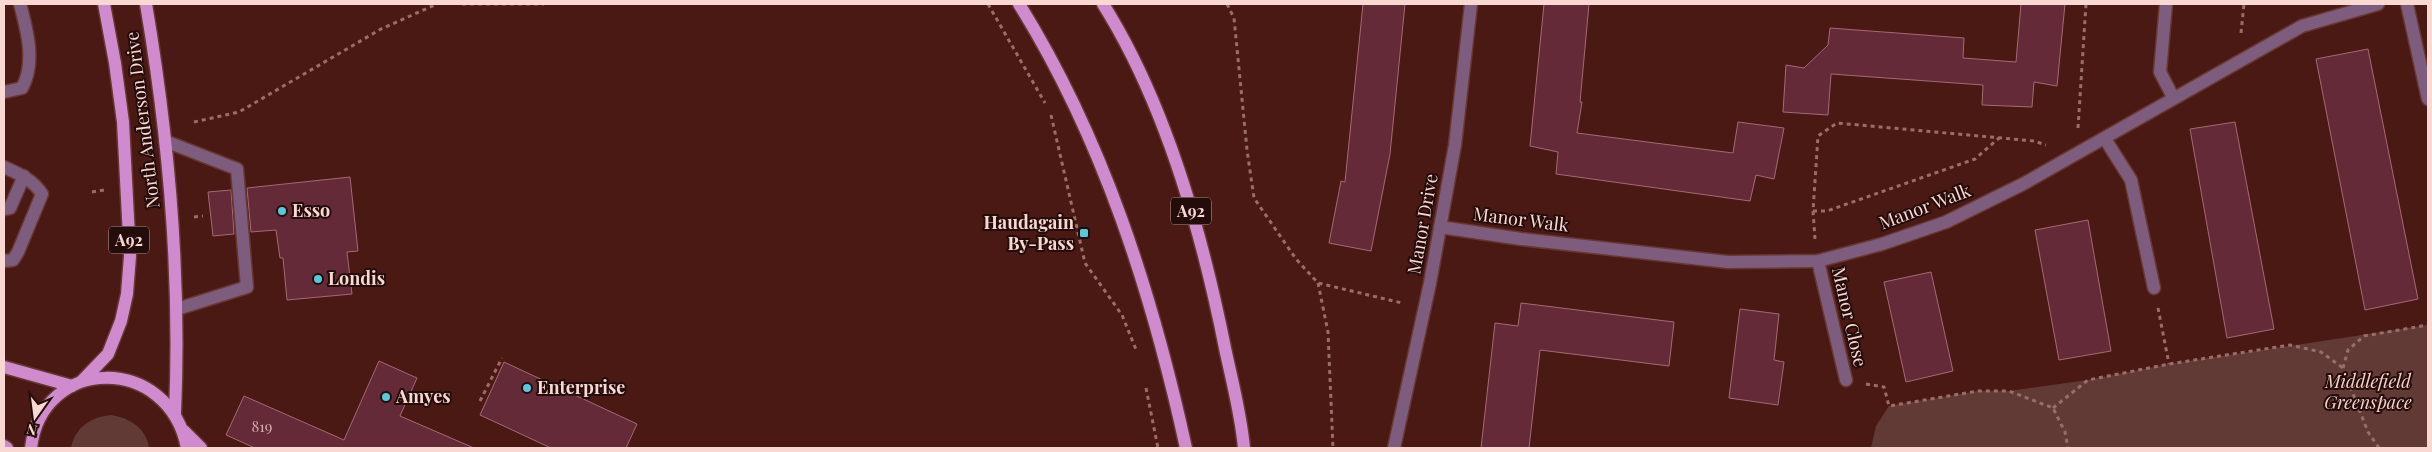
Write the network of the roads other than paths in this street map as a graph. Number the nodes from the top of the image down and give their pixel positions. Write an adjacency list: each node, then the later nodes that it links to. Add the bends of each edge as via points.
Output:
1 (20, 4): 10 (street, via 29,37 27,80 22,88)
2 (104, 4): 25 (main road, North Anderson Drive / A92, via 123,122 130,256 121,321 108,354)
3 (146, 4): 14 (main road, North Anderson Drive / A92)
4 (1019, 4): 33 (main road, via 1061,79 1108,183 1163,346)
5 (1104, 4): 34 (main road, A92, via 1119,28 1149,93 1186,192 1216,301)
6 (1472, 4): 18 (street, Manor Drive, via 1455,145)
7 (2166, 4): 11 (street, via 2160,72)
8 (2378, 4): 11 (street, Manor Walk, via 2302,26)
9 (2406, 4): 12 (street)
10 (4, 92)
11 (2173, 97): 13 (street, Manor Walk)
12 (2428, 99)
13 (2106, 138): 20 (street, Manor Walk, via 1946,222); 21 (street, via 2131,180)
14 (165, 141): 22 (main road, North Anderson Drive / A92); 22 (street, via 237,169 247,288)
15 (4, 167): 16 (street)
16 (24, 176): 17 (street, via 10,208); 19 (street, via 42,194 18,252 13,260)
17 (4, 209)
18 (1440, 227): 20 (street, Manor Walk, via 1728,262); 35 (street, Manor Drive)
19 (4, 261)
20 (1818, 261): 24 (street, Manor Close)
21 (2154, 288)
22 (177, 309): 26 (main road, North Anderson Drive / A92)
23 (4, 368): 25 (main road)
24 (1846, 380)
25 (77, 384): 26 (main road, A92, via 108,377 134,381 157,394); 30 (main road, A92, via 52,401 38,422)
26 (175, 413): 27 (main road, A92)
27 (184, 431): 31 (main road, A92); 32 (main road)
28 (4, 446): 29 (main road)
29 (7, 448)
30 (31, 448)
31 (187, 448)
32 (201, 448)
33 (1186, 448)
34 (1244, 448)
35 (1394, 448)

